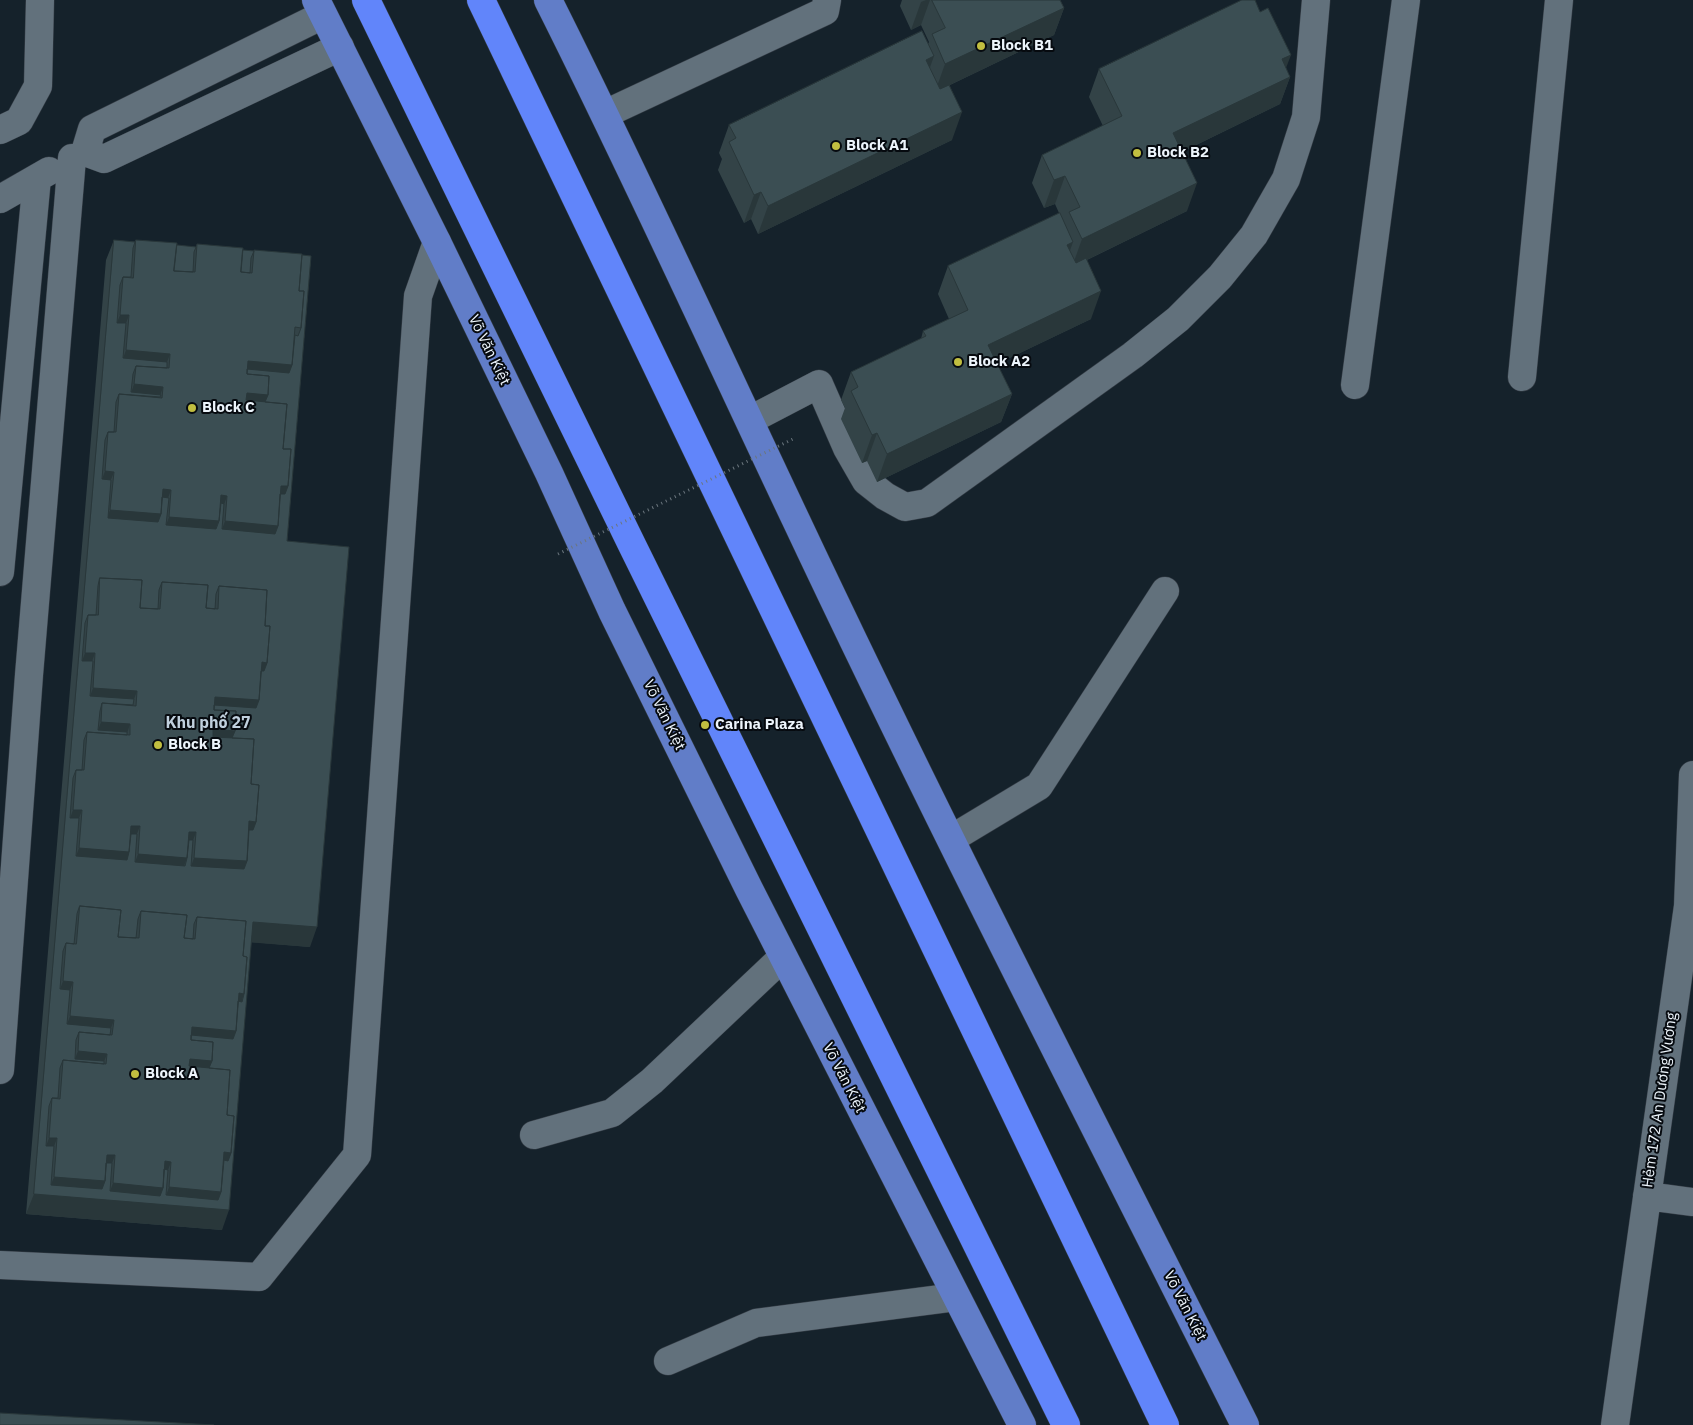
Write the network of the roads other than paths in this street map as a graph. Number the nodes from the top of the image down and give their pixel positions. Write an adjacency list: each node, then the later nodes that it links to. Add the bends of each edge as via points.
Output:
1 (40, 0): 14 (street, via 38,86 20,121)
2 (366, 0): 37 (highway)
3 (481, 0): 38 (highway)
4 (548, 0): 13 (main road, Võ Văn Kiệt)
5 (827, 0): 13 (street, via 825,11)
6 (1316, 0): 21 (street, via 1306,117 1286,179 1254,235 1220,277 1133,355 927,503 905,507 866,481 847,448 819,384)
7 (1406, 0): 20 (street)
8 (1559, 0): 19 (street)
9 (320, 7): 10 (street); 11 (main road, Võ Văn Kiệt)
10 (262, 45): 12 (street); 15 (street, via 92,130)
11 (340, 47): 12 (street); 18 (main road, Võ Văn Kiệt)
12 (277, 77): 15 (street, via 104,159)
13 (605, 114): 21 (main road, Võ Văn Kiệt)
14 (0, 130)
15 (79, 155): 16 (street); 29 (street, via 30,666)
16 (37, 178): 17 (street); 22 (street)
17 (0, 199)
18 (437, 242): 28 (main road, Võ Văn Kiệt, via 612,611); 33 (street, via 418,296 357,1155 259,1277)
19 (1522, 377)
20 (1355, 385)
21 (750, 420): 26 (main road, Võ Văn Kiệt)
22 (0, 572)
23 (1165, 591): 26 (street, via 1039,786)
24 (1693, 775): 25 (street, Hẻm 172 An Dương Vương)
25 (1693, 784): 27 (street, Hẻm 172 An Dương Vương)
26 (951, 839): 39 (main road, Võ Văn Kiệt)
27 (1691, 907): 31 (street, Hẻm 172 An Dương Vương)
28 (783, 957): 30 (street, via 652,1082 612,1113); 34 (main road, Võ Văn Kiệt)
29 (0, 1070)
30 (534, 1135)
31 (1647, 1196): 32 (street); 40 (street, Hẻm 172 An Dương Vương)
32 (1693, 1202)
33 (0, 1265)
34 (956, 1297): 35 (street, via 756,1323); 36 (main road, Võ Văn Kiệt)
35 (668, 1361)
36 (1022, 1425)
37 (1066, 1425)
38 (1166, 1425)
39 (1245, 1425)
40 (1615, 1425)

